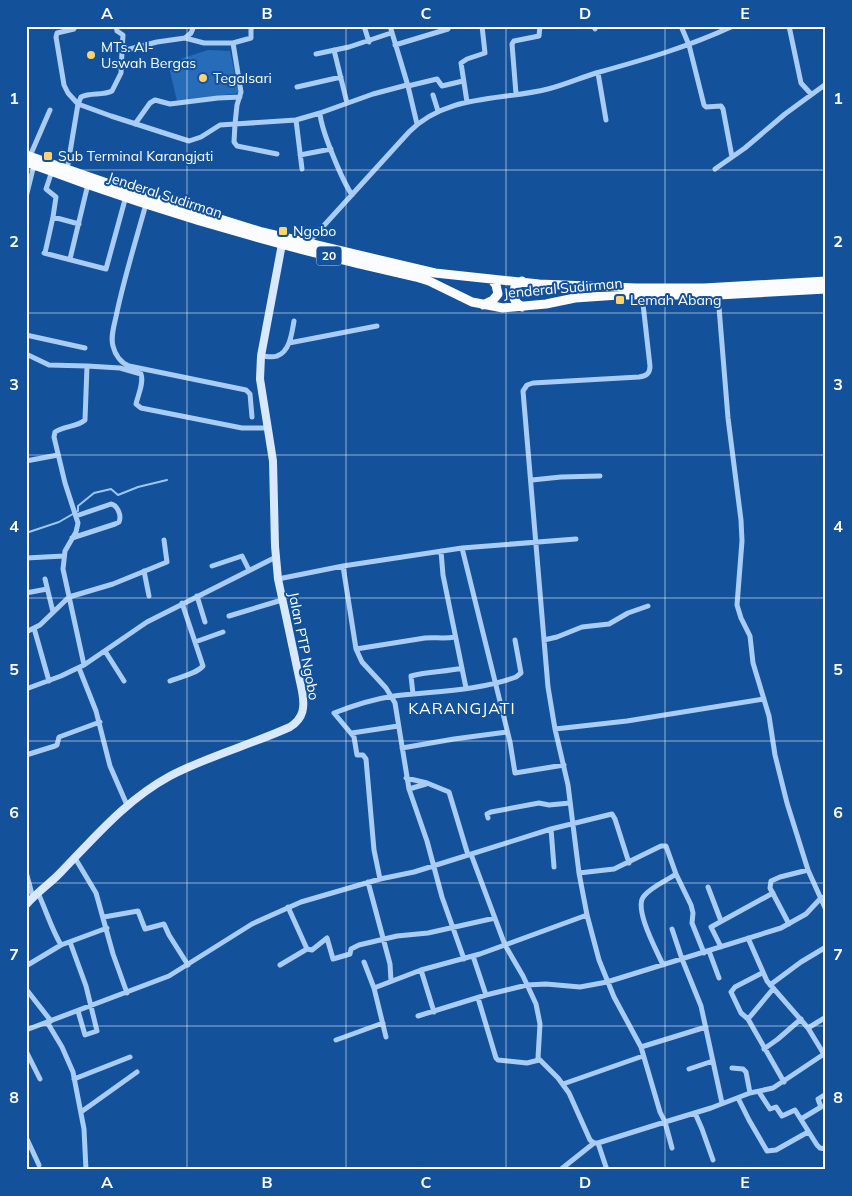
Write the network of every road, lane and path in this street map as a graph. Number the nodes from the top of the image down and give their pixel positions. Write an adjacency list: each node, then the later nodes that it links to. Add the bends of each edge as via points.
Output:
1 (75, 26): 34 (street, via 57,33 56,37 64,84)
2 (116, 26): 20 (street, via 123,35)
3 (194, 26): 14 (street)
4 (251, 26): 16 (street, via 251,38)
5 (364, 26): 15 (street)
6 (390, 26): 13 (street)
7 (482, 26): 24 (street, via 486,51 462,63)
8 (540, 26): 28 (street, via 539,36 512,44)
9 (681, 26): 18 (street)
10 (733, 26): 18 (street)
11 (789, 26): 29 (street, via 802,82)
12 (448, 29): 17 (street)
13 (391, 33): 15 (street); 17 (street)
14 (185, 38): 16 (street, via 204,43); 20 (street)
15 (368, 42): 19 (street)
16 (233, 43): 31 (street)
17 (395, 45): 26 (street)
18 (689, 45): 22 (street); 46 (street, via 704,105 721,106 723,109)
19 (334, 50): 21 (street); 23 (street)
20 (122, 52): 34 (street, via 121,73 112,91 83,95)
21 (316, 54)
22 (598, 73): 28 (street, via 551,88); 39 (street)
23 (341, 77): 27 (street); 33 (street)
24 (463, 81): 26 (street, via 442,86 438,80); 32 (street)
25 (826, 84): 29 (street)
26 (408, 86): 33 (street); 42 (street)
27 (297, 88)
28 (516, 94): 32 (street)
29 (811, 94): 46 (street)
30 (433, 95): 36 (street)
31 (240, 97): 40 (street, via 170,104 155,100); 41 (street)
32 (467, 102): 36 (street)
33 (347, 103): 37 (street)
34 (78, 104): 40 (street); 50 (street)
35 (50, 110): 47 (street)
36 (438, 111): 42 (street)
37 (320, 113): 38 (street); 43 (street)
38 (296, 120): 41 (street); 45 (street)
39 (606, 120)
40 (135, 124): 41 (street, via 189,141 223,124)
41 (235, 124): 44 (street, via 235,144)
42 (417, 124): 54 (street)
43 (331, 149): 45 (street); 54 (street)
44 (277, 154)
45 (300, 155): 48 (street)
46 (732, 157): 49 (street)
47 (29, 160): 50 (highway, Jenderal Sudirman / 20); 51 (highway, Jenderal Sudirman / 20); 55 (street)
48 (302, 169)
49 (715, 169)
50 (67, 170): 53 (highway, Jenderal Sudirman / 20)
51 (52, 171): 52 (highway, Jenderal Sudirman / 20); 57 (street, via 46,189 56,199)
52 (88, 184): 53 (highway, Jenderal Sudirman / 20); 58 (street)
53 (126, 194): 56 (highway, Jenderal Sudirman / 20); 60 (highway, Jenderal Sudirman / 20); 61 (street, via 106,269)
54 (352, 195): 60 (street)
55 (26, 197)
56 (146, 204): 59 (highway, Jenderal Sudirman / 20); 78 (street, via 124,277 112,335 118,358 129,366 246,390 250,394)
57 (53, 217): 58 (street); 61 (street, via 45,253)
58 (79, 224): 61 (street)
59 (282, 244): 68 (highway, Jenderal Sudirman / 20, via 416,277); 76 (main road, Jalan PTP Ngobo)
60 (307, 244): 62 (highway, Jenderal Sudirman / 20, via 428,272)
61 (70, 259)
62 (492, 280): 63 (highway, Jenderal Sudirman / 20); 68 (highway, via 498,294)
63 (522, 281): 64 (highway, Jenderal Sudirman / 20, via 684,288); 69 (highway, via 515,287 513,297)
64 (826, 281)
65 (826, 289): 67 (highway, Jenderal Sudirman / 20)
66 (642, 295): 67 (highway, Jenderal Sudirman / 20); 69 (highway, Jenderal Sudirman / 20, via 575,298); 83 (street, via 650,366 647,375 533,383 524,388)
67 (718, 295): 130 (street, via 728,418 741,520 738,605 750,636 753,663)
68 (481, 305): 69 (highway, Jenderal Sudirman / 20)
69 (522, 307)
70 (294, 321): 73 (street)
71 (377, 326): 73 (street)
72 (26, 335): 74 (street)
73 (289, 343): 76 (street, via 276,357)
74 (85, 348)
75 (26, 354): 77 (street, via 49,365)
76 (261, 356): 79 (main road, Jalan PTP Ngobo, via 260,379)
77 (87, 366): 79 (street, via 114,367 141,374 136,404 141,408 242,428); 80 (street, via 85,420 55,432)
78 (252, 417)
79 (268, 428): 92 (main road, Jalan PTP Ngobo, via 274,470)
80 (58, 455): 81 (street); 84 (street)
81 (26, 461)
82 (600, 476): 83 (street)
83 (532, 480): 88 (street)
84 (76, 516): 85 (street, via 77,530); 85 (street, via 111,504 115,505 120,518 115,524)
85 (72, 538): 91 (street)
86 (576, 539): 88 (street)
87 (164, 540): 97 (street, via 167,562)
88 (535, 541): 89 (street); 116 (street)
89 (462, 548): 90 (street); 125 (street)
90 (441, 551): 95 (street); 114 (street)
91 (64, 556): 93 (street); 104 (street)
92 (276, 557): 96 (street); 99 (main road, Jalan PTP Ngobo)
93 (26, 558)
94 (212, 566): 96 (street, via 242,556)
95 (344, 566): 99 (street); 118 (street)
96 (249, 570): 103 (street)
97 (144, 571): 102 (street); 104 (street)
98 (45, 579): 100 (street)
99 (278, 579): 105 (main road, Jalan PTP Ngobo)
100 (47, 589): 101 (street); 108 (street)
101 (26, 593)
102 (149, 596)
103 (197, 596): 106 (street); 110 (street)
104 (69, 597): 108 (street); 120 (street, via 78,632)
105 (282, 600): 109 (street); 143 (main road, Jalan PTP Ngobo, via 302,691 304,707 300,718 280,731 177,773)
106 (182, 603): 117 (street); 119 (street, via 137,628)
107 (648, 606): 116 (street, via 609,624 582,627)
108 (52, 612): 111 (street)
109 (229, 616)
110 (205, 622)
111 (34, 628): 112 (street); 123 (street)
112 (26, 632)
113 (223, 632): 117 (street)
114 (455, 637): 118 (street, via 425,638); 121 (street)
115 (515, 640): 125 (street, via 521,673)
116 (544, 640): 133 (street)
117 (195, 642): 122 (street, via 201,669)
118 (356, 649): 129 (street, via 362,662)
119 (105, 651): 120 (street); 124 (street)
120 (81, 666): 123 (street); 131 (street)
121 (462, 668): 126 (street); 128 (street, via 412,676)
122 (170, 680)
123 (50, 681): 127 (street)
124 (124, 682)
125 (494, 682): 126 (street); 134 (street)
126 (466, 688): 128 (street)
127 (26, 689)
128 (413, 694): 129 (street)
129 (392, 697): 132 (street); 135 (street, via 334,713)
130 (764, 699): 133 (street); 152 (street, via 780,779)
131 (100, 722): 137 (street, via 59,737 55,746); 143 (street, via 110,766)
132 (398, 726): 135 (street); 136 (street)
133 (554, 729): 138 (street)
134 (507, 732): 136 (street); 138 (street, via 515,773)
135 (352, 733): 156 (street, via 357,755 365,756 367,765 374,850)
136 (402, 748): 139 (street)
137 (26, 755)
138 (564, 765): 142 (street)
139 (406, 778): 140 (street); 141 (street)
140 (427, 783): 141 (street); 147 (street, via 449,792)
141 (409, 789): 150 (street)
142 (570, 803): 144 (street, via 539,803 491,812 487,814); 145 (street)
143 (127, 805): 148 (main road, Jalan PTP Ngobo)
144 (488, 818)
145 (572, 823): 146 (street); 149 (street, via 612,814); 154 (street)
146 (552, 829): 147 (street); 151 (street)
147 (470, 854): 150 (street); 168 (street)
148 (75, 858): 160 (main road, Jalan PTP Ngobo); 167 (street, via 96,893)
149 (628, 863): 154 (street, via 614,869); 155 (street, via 665,845)
150 (434, 865): 156 (street); 171 (street)
151 (554, 867)
152 (808, 870): 159 (street, via 774,880 770,885); 162 (street)
153 (26, 872): 160 (street)
154 (579, 873): 166 (street)
155 (676, 874): 182 (street, via 691,906 692,923); 187 (street, via 642,897 640,903)
156 (380, 879): 157 (street)
157 (368, 882): 164 (street); 175 (street)
158 (708, 887): 169 (street)
159 (773, 893): 169 (street); 170 (street)
160 (35, 895): 163 (main road, Jalan PTP Ngobo); 177 (street)
161 (826, 896): 162 (street)
162 (820, 899): 165 (street); 170 (street, via 806,914)
163 (26, 905)
164 (288, 907): 181 (street); 188 (street, via 252,924)
165 (826, 910)
166 (587, 915): 178 (street); 195 (street)
167 (104, 918): 172 (street); 188 (street, via 138,911 144,929 164,924)
168 (495, 918): 171 (street); 178 (street)
169 (721, 921): 179 (street, via 711,927)
170 (789, 924): 174 (street)
171 (453, 927): 175 (street); 184 (street)
172 (107, 928): 176 (street); 200 (street)
173 (672, 929): 185 (street)
174 (748, 938): 179 (street); 192 (street)
175 (382, 940): 181 (street, via 353,947 350,954 333,959 327,938 312,950); 194 (street, via 390,964)
176 (70, 942): 177 (street); 203 (street)
177 (61, 945): 190 (street)
178 (505, 945): 183 (street); 196 (street)
179 (721, 947): 182 (street)
180 (826, 947): 197 (street, via 801,962)
181 (307, 949): 189 (street)
182 (706, 952): 185 (street); 193 (street)
183 (473, 956): 184 (street); 201 (street)
184 (464, 959): 191 (street)
185 (682, 959): 187 (street); 212 (street)
186 (364, 962): 198 (street)
187 (663, 964): 195 (street)
188 (188, 965): 200 (street, via 158,982)
189 (280, 965)
190 (26, 966)
191 (421, 970): 194 (street); 205 (street)
192 (762, 973): 197 (street); 208 (street, via 731,992 741,1013)
193 (719, 978)
194 (391, 981): 198 (street)
195 (607, 982): 196 (street, via 580,987); 217 (street)
196 (527, 985): 201 (street); 223 (street, via 536,1004 540,1024)
197 (771, 987): 208 (street); 209 (street)
198 (374, 988): 211 (street)
199 (26, 989): 210 (street)
200 (128, 993): 203 (street)
201 (486, 995): 202 (street)
202 (478, 998): 205 (street); 223 (street, via 496,1058 527,1063)
203 (92, 1006): 204 (street); 204 (street, via 97,1031 85,1035)
204 (78, 1011): 210 (street)
205 (434, 1012): 206 (street)
206 (418, 1016)
207 (826, 1017): 213 (street)
208 (748, 1018): 218 (street)
209 (801, 1019): 213 (street); 218 (street)
210 (49, 1021): 214 (street); 229 (street)
211 (383, 1023): 215 (street); 216 (street)
212 (706, 1027): 217 (street); 224 (street)
213 (808, 1028): 221 (street)
214 (26, 1030)
215 (386, 1037)
216 (336, 1040)
217 (641, 1047): 220 (street)
218 (764, 1049): 230 (street)
219 (26, 1051): 228 (street)
220 (643, 1056): 231 (street); 240 (street)
221 (825, 1056): 230 (street)
222 (130, 1057): 229 (street)
223 (539, 1060): 231 (street)
224 (713, 1061): 226 (street); 236 (street)
225 (732, 1068): 233 (street, via 743,1068 746,1072)
226 (690, 1069)
227 (137, 1072): 237 (street)
228 (40, 1079)
229 (74, 1079): 237 (street)
230 (784, 1082): 232 (street)
231 (563, 1084): 243 (street, via 588,1136)
232 (759, 1092): 233 (street); 239 (street, via 770,1109 776,1107 782,1116 795,1109)
233 (750, 1093): 235 (street)
234 (826, 1094): 239 (street, via 818,1099 821,1107)
235 (738, 1098): 236 (street); 241 (street, via 767,1152)
236 (722, 1103): 238 (street)
237 (80, 1112): 248 (street, via 86,1145)
238 (695, 1113): 240 (street); 246 (street)
239 (801, 1119): 241 (street)
240 (665, 1122): 243 (street); 244 (street)
241 (808, 1132): 245 (street, via 820,1148)
242 (26, 1137): 247 (street)
243 (596, 1143): 249 (street); 250 (street)
244 (672, 1148)
245 (826, 1149)
246 (713, 1160)
247 (38, 1165)
248 (86, 1170)
249 (560, 1170)
250 (607, 1170)

